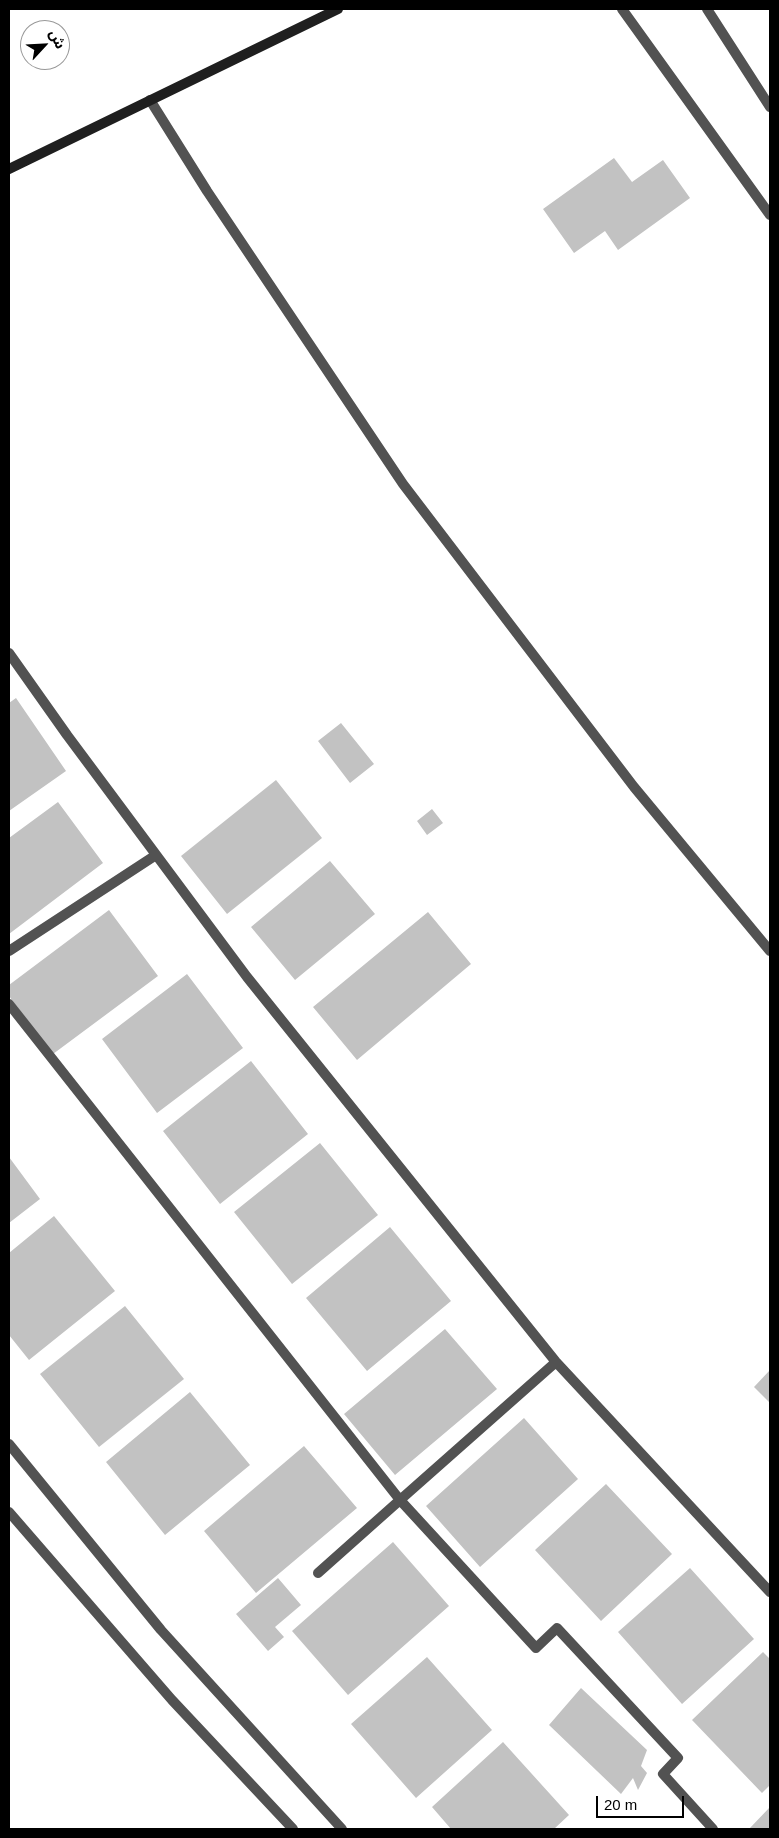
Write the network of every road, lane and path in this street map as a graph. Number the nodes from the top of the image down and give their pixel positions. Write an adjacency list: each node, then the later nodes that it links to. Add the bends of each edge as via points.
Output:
1 (338, 9): 4 (street)
2 (622, 9): 7 (street)
3 (707, 9): 5 (street)
4 (150, 100): 6 (street); 11 (street, via 403,484 634,787)
5 (770, 107)
6 (9, 169)
7 (770, 215)
8 (9, 653): 9 (street)
9 (156, 855): 10 (street); 13 (street, via 247,977)
10 (9, 951)
11 (770, 951)
12 (9, 1004): 15 (street)
13 (556, 1362): 15 (street); 18 (street)
14 (9, 1444): 20 (street, via 161,1630)
15 (400, 1500): 17 (street); 21 (street, via 536,1648 557,1628 678,1758 663,1774)
16 (9, 1512): 19 (street, via 172,1700)
17 (318, 1573)
18 (770, 1592)
19 (293, 1829)
20 (342, 1829)
21 (713, 1829)

